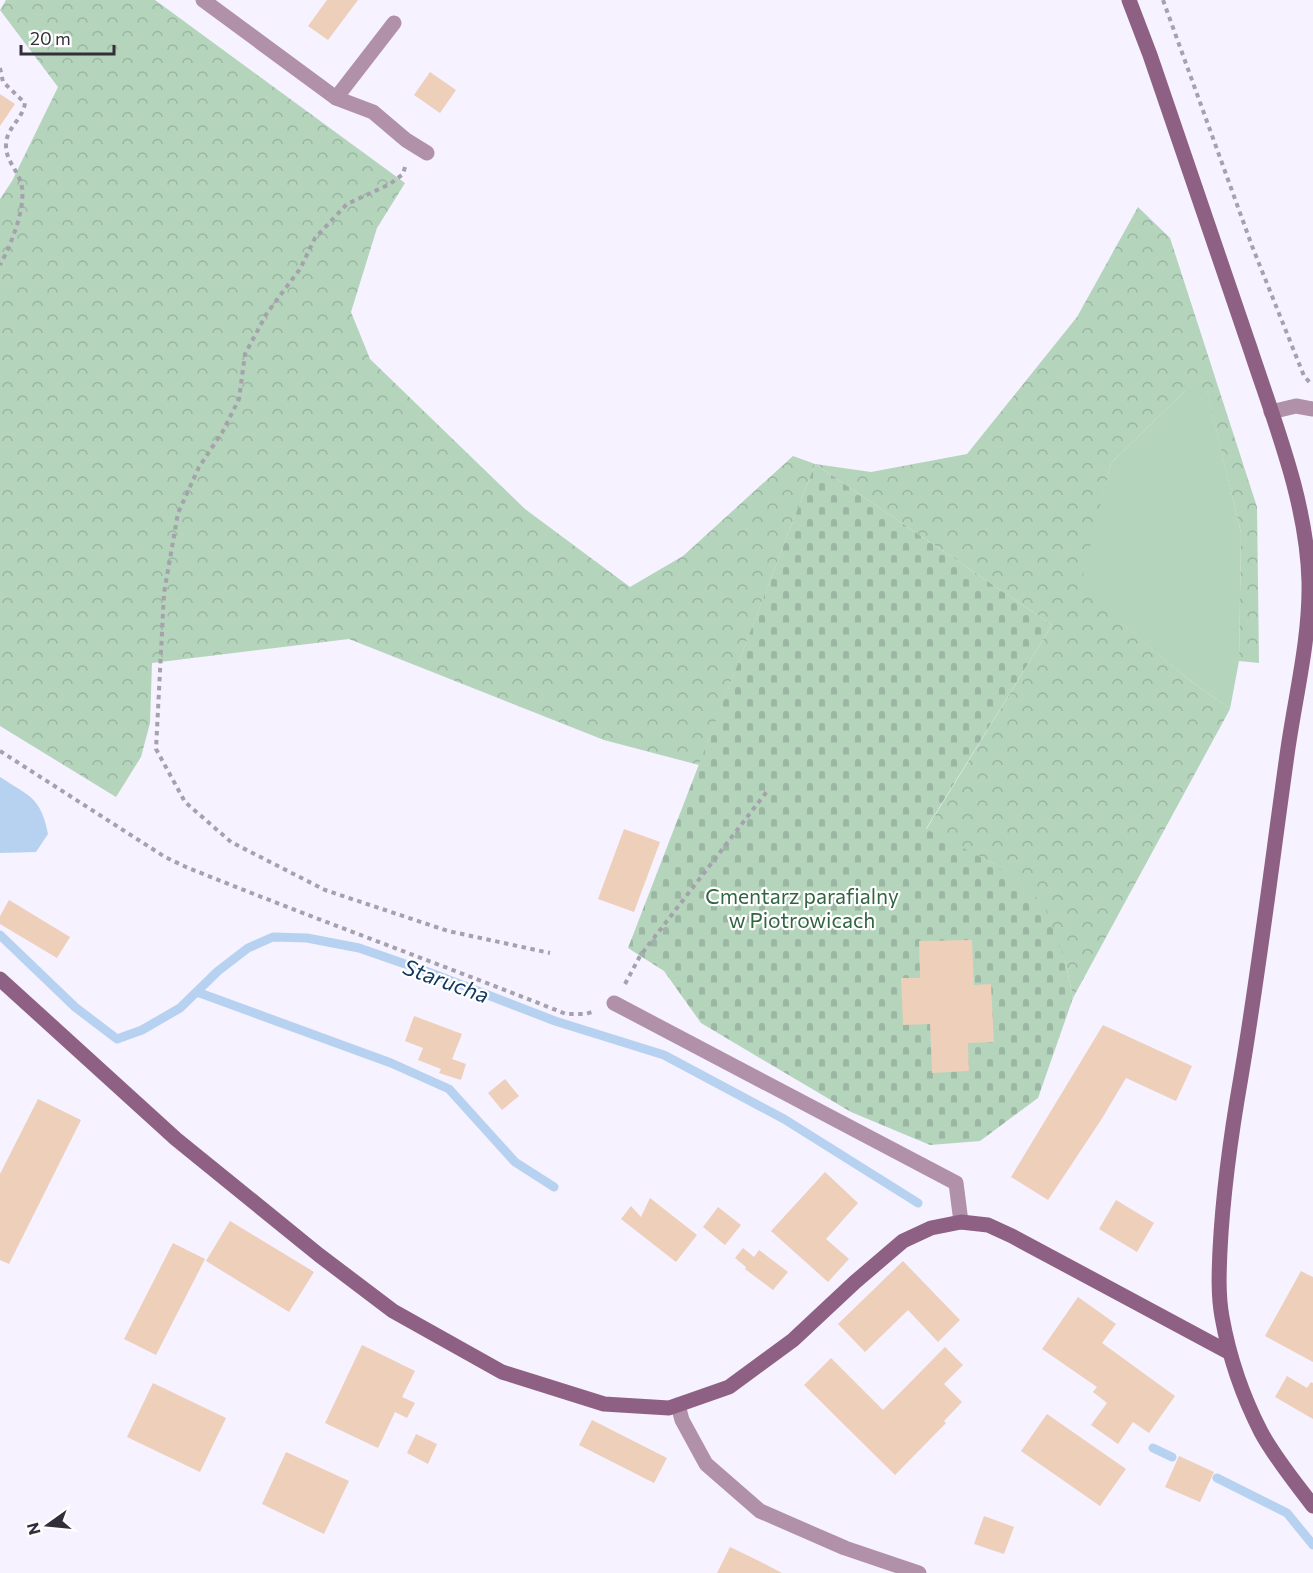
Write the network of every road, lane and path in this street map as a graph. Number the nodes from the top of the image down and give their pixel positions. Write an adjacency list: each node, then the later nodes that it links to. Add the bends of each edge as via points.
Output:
1 (203, 0): 6 (street)
2 (1129, 0): 12 (main road)
3 (1163, 0): 10 (path, via 1252,246 1304,376)
4 (394, 23): 6 (street)
5 (0, 68): 9 (path, via 3,82 25,103 6,144 9,161 21,181 22,203 10,247)
6 (336, 98): 7 (street, via 373,112)
7 (406, 140): 8 (street); 15 (path, via 403,174 347,204 315,238 300,269 267,313 245,354 239,399 199,467 178,513 164,592 156,749 185,802 231,842 325,890 448,931)
8 (427, 153)
9 (0, 265)
10 (1313, 387)
11 (1313, 409): 12 (street, via 1296,406)
12 (1271, 412): 19 (main road, via 1302,519 1308,604 1223,1200 1219,1286)
13 (0, 751): 17 (path, via 186,867 566,1014 586,1014)
14 (768, 790): 17 (path, via 640,956)
15 (550, 953)
16 (0, 979): 20 (main road, via 176,1139 393,1311 502,1372 604,1404 669,1408)
17 (614, 1003): 18 (street, via 956,1183)
18 (961, 1222): 19 (main road, via 988,1225 1012,1236); 20 (main road, via 931,1228 903,1241 793,1340 729,1387)
19 (1230, 1353): 21 (main road, via 1262,1433)
20 (678, 1405): 22 (street, via 706,1464 760,1510 845,1548)
21 (1313, 1506)
22 (919, 1573)

